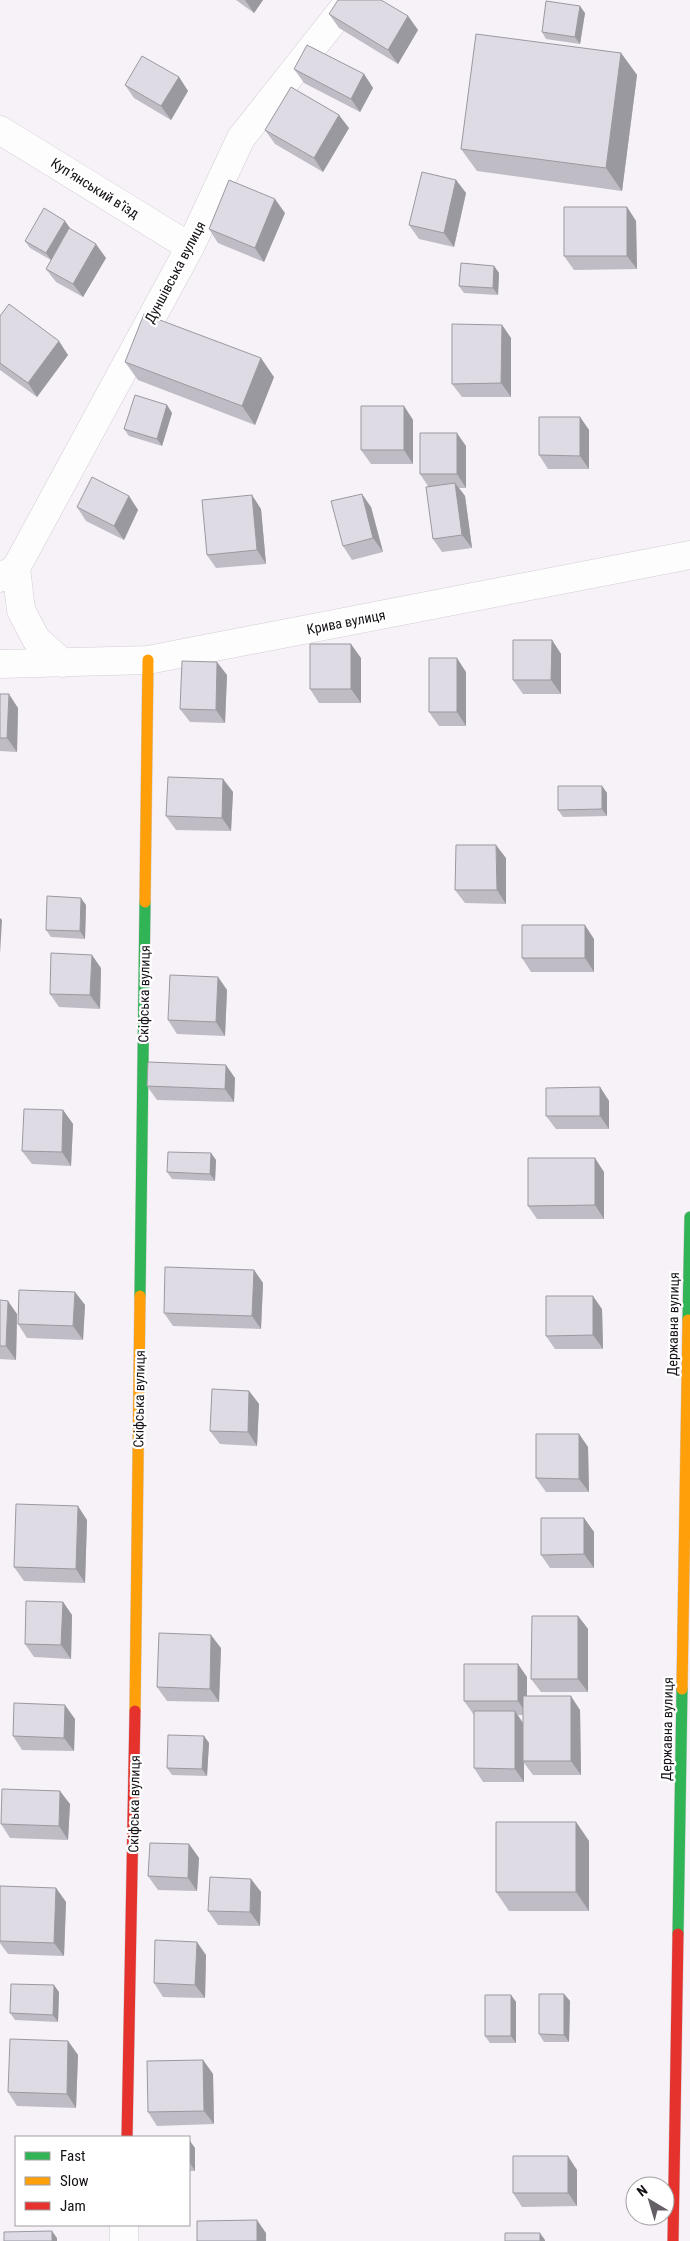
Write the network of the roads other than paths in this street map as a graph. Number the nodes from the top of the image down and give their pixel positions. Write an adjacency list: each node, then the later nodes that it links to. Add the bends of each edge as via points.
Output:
1 (350, 0): 3 (street, Дуншівська вулиця, via 241,138)
2 (0, 130): 3 (street, Куп'янський в'їзд)
3 (190, 247): 5 (street, Дуншівська вулиця)
4 (690, 555): 6 (street, Крива вулиця)
5 (8, 573): 7 (street, via 36,639)
6 (148, 660): 7 (street, Крива вулиця); 10 (street, Скіфська вулиця, via 133,1894)
7 (63, 663): 8 (street, Крива вулиця)
8 (0, 664)
9 (690, 1218): 13 (street, Державна вулиця)
10 (127, 2136)
11 (124, 2226): 12 (street)
12 (124, 2241)
13 (673, 2241)

